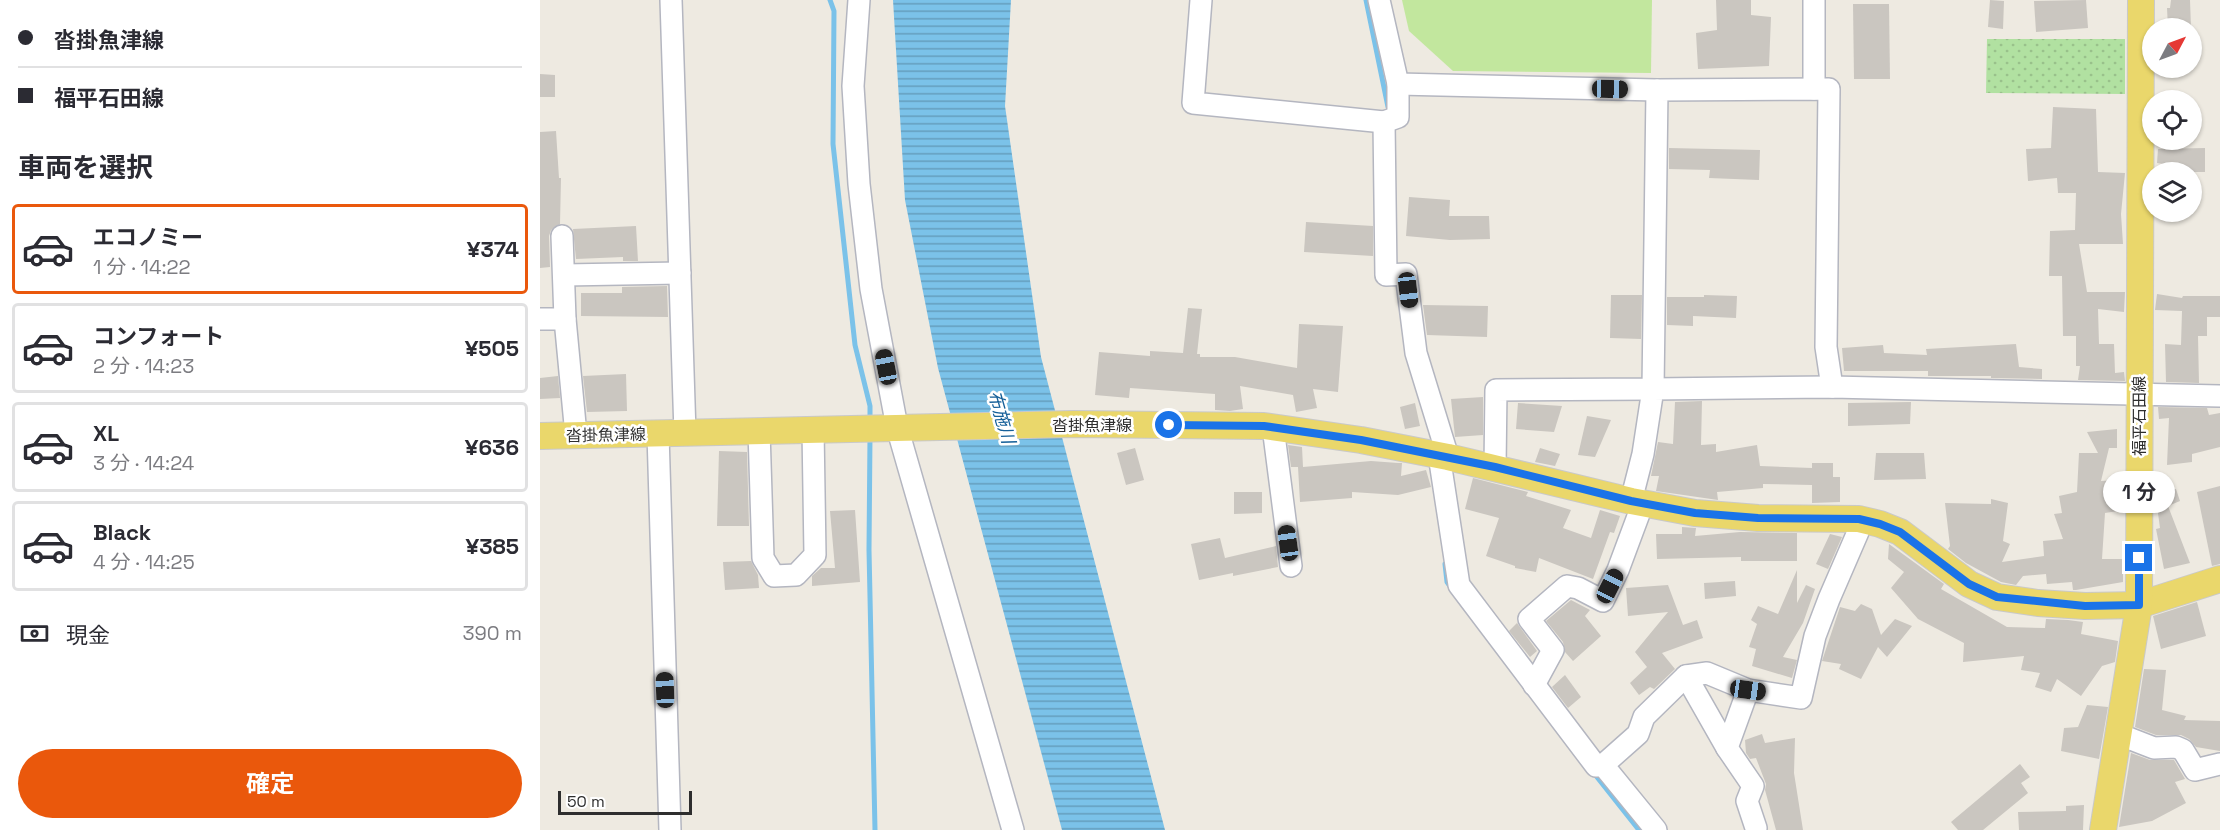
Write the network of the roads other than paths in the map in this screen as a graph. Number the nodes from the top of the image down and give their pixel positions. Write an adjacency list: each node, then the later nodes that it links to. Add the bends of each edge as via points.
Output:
1 (671, 0): 12 (street)
2 (859, 0): 20 (street, via 853,86 859,184 871,289)
3 (1202, 0): 10 (street, via 1193,103)
4 (1379, 0): 7 (street)
5 (1814, 0): 8 (street)
6 (2141, 0): 18 (main road, 福平石田線)
7 (1398, 84): 9 (street); 10 (street, via 1398,117)
8 (1814, 89): 9 (street); 16 (street, via 1829,89 1826,346)
9 (1657, 90): 17 (street)
10 (1384, 123): 28 (street, via 1386,275 1406,274 1416,353)
11 (562, 236): 13 (street)
12 (680, 273): 13 (street); 24 (street)
13 (564, 275): 15 (street)
14 (540, 319): 15 (street)
15 (565, 319): 26 (street)
16 (1832, 387): 17 (street); 18 (street)
17 (1653, 389): 29 (street, via 1496,390); 30 (street)
18 (2138, 396): 19 (street); 34 (main road, 福平石田線)
19 (2220, 396)
20 (897, 427): 21 (main road, 沓掛魚津線); 22 (main road, 沓掛魚津線); 44 (street)
21 (1273, 427): 28 (main road, 沓掛魚津線); 32 (street)
22 (813, 429): 23 (main road, 沓掛魚津線); 23 (street, via 815,555 796,575 774,576 763,558)
23 (759, 431): 24 (main road, 沓掛魚津線)
24 (685, 433): 25 (main road, 沓掛魚津線)
25 (658, 434): 26 (main road, 沓掛魚津線); 43 (street)
26 (576, 435): 27 (main road, 沓掛魚津線)
27 (540, 436)
28 (1444, 456): 29 (main road, 沓掛魚津線); 36 (street, via 1459,585)
29 (1495, 467): 30 (main road, 沓掛魚津線)
30 (1637, 502): 31 (main road, 沓掛魚津線, via 1695,513 1758,518); 36 (street, via 1618,570 1603,602 1567,586 1529,619 1553,650)
31 (1859, 519): 34 (main road, 沓掛魚津線, via 1900,532 1969,584 1997,597 2085,606); 37 (street, via 1858,532 1815,636 1801,698)
32 (1291, 566)
33 (2220, 579): 34 (main road, 沓掛魚津線)
34 (2139, 605): 38 (main road, 福平石田線)
35 (1686, 676): 37 (street, via 1707,673); 39 (street); 41 (street, via 1644,717 1638,734)
36 (1534, 685): 41 (street, via 1596,766)
37 (1748, 690): 39 (street)
38 (2118, 734): 40 (street, via 2154,748 2183,750 2195,770); 46 (main road, 福平石田線)
39 (1727, 748): 42 (street, via 1753,786 1747,801)
40 (2220, 764)
41 (1603, 765): 45 (street)
42 (1756, 828)
43 (670, 830)
44 (1013, 830)
45 (1656, 830)
46 (2103, 830)

